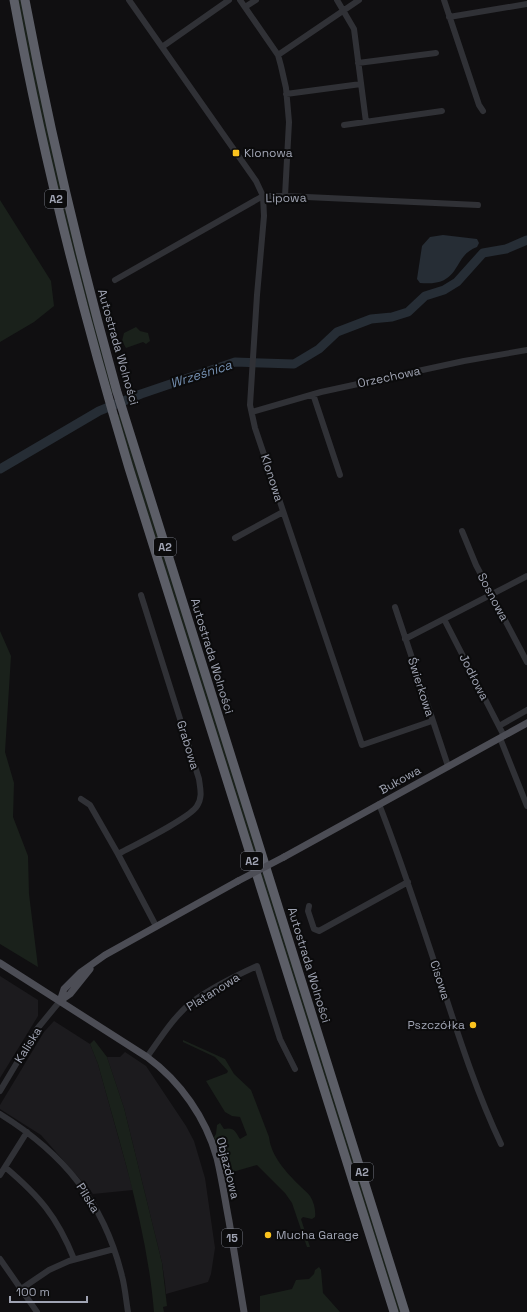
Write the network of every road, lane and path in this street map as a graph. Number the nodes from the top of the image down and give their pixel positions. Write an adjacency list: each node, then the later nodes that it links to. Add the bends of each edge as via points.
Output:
1 (14, 0): 72 (highway, Autostrada Wolności / A2, via 43,146 84,314)
2 (25, 0): 73 (highway, Autostrada Wolności / A2, via 56,155 117,392)
3 (129, 0): 14 (street, Klonowa)
4 (229, 0): 14 (street)
5 (240, 0): 11 (street)
6 (256, 0): 11 (street)
7 (337, 0): 12 (street)
8 (359, 0): 12 (street)
9 (444, 0): 13 (street)
10 (527, 4): 13 (street)
11 (245, 7): 16 (street)
12 (344, 10): 16 (street); 17 (street, via 354,29)
13 (449, 17): 21 (street)
14 (162, 47): 24 (street, Klonowa, via 256,181)
15 (436, 53): 17 (street)
16 (278, 55): 19 (street)
17 (358, 63): 18 (street)
18 (361, 84): 19 (street); 22 (street)
19 (286, 94): 25 (street, via 289,146)
20 (442, 111): 22 (street)
21 (483, 111)
22 (366, 122): 23 (street)
23 (344, 124)
24 (263, 196): 25 (street, Lipowa); 27 (street, Lipowa); 30 (street, Klonowa, via 264,216 250,405)
25 (285, 196): 26 (street, Lipowa)
26 (478, 205)
27 (115, 280)
28 (527, 350): 29 (street, Orzechowa)
29 (313, 394): 30 (street, Orzechowa); 31 (street)
30 (252, 412): 32 (street, Klonowa)
31 (340, 474)
32 (283, 512): 34 (street); 43 (street, Klonowa, via 362,745)
33 (462, 531): 37 (street, Sosnowa)
34 (235, 538)
35 (527, 576): 37 (street)
36 (141, 594): 51 (street, Grabowa, via 199,779 201,796 197,807 187,816)
37 (491, 594): 39 (street); 41 (street, Sosnowa)
38 (395, 607): 40 (street, Świerkowa)
39 (444, 619): 40 (street); 45 (street, Jodłowa)
40 (405, 639): 43 (street, Świerkowa)
41 (527, 662)
42 (527, 710): 45 (street)
43 (432, 721): 47 (street, Świerkowa)
44 (527, 723): 46 (main road, Bukowa)
45 (499, 726): 46 (street, Jodłowa)
46 (502, 737): 47 (main road, Bukowa); 50 (street, Jodłowa)
47 (448, 766): 49 (main road, Bukowa)
48 (81, 799): 51 (street, via 90,805)
49 (380, 804): 52 (street, Cisowa); 54 (main road, Bukowa, bridge)
50 (527, 806)
51 (118, 854): 54 (street)
52 (408, 882): 53 (street, via 319,931 314,930); 62 (street, Cisowa, via 458,1034)
53 (309, 906)
54 (156, 926): 56 (main road, via 81,972 64,989)
55 (0, 963): 56 (main road, 15)
56 (60, 1001): 57 (main road, Objazdowa / 15); 59 (street, Kaliska, via 37,1028)
57 (147, 1057): 58 (street, Platanowa, via 180,1013 192,1002 257,966 280,1039); 71 (main road, Objazdowa / 15, via 185,1094 200,1117 212,1143 220,1171)
58 (295, 1069)
59 (0, 1091)
60 (0, 1115): 61 (street, Pilska)
61 (27, 1132): 63 (street); 65 (street, Pilska, via 61,1161 75,1177 102,1219)
62 (501, 1144)
63 (6, 1167): 64 (street); 67 (street, via 30,1189 53,1216)
64 (0, 1175)
65 (114, 1249): 67 (street); 70 (street, Pilska)
66 (0, 1258): 68 (street)
67 (74, 1259): 68 (street, via 49,1270)
68 (21, 1289): 69 (street)
69 (37, 1312)
70 (128, 1312)
71 (244, 1312)
72 (394, 1312)
73 (405, 1312)

